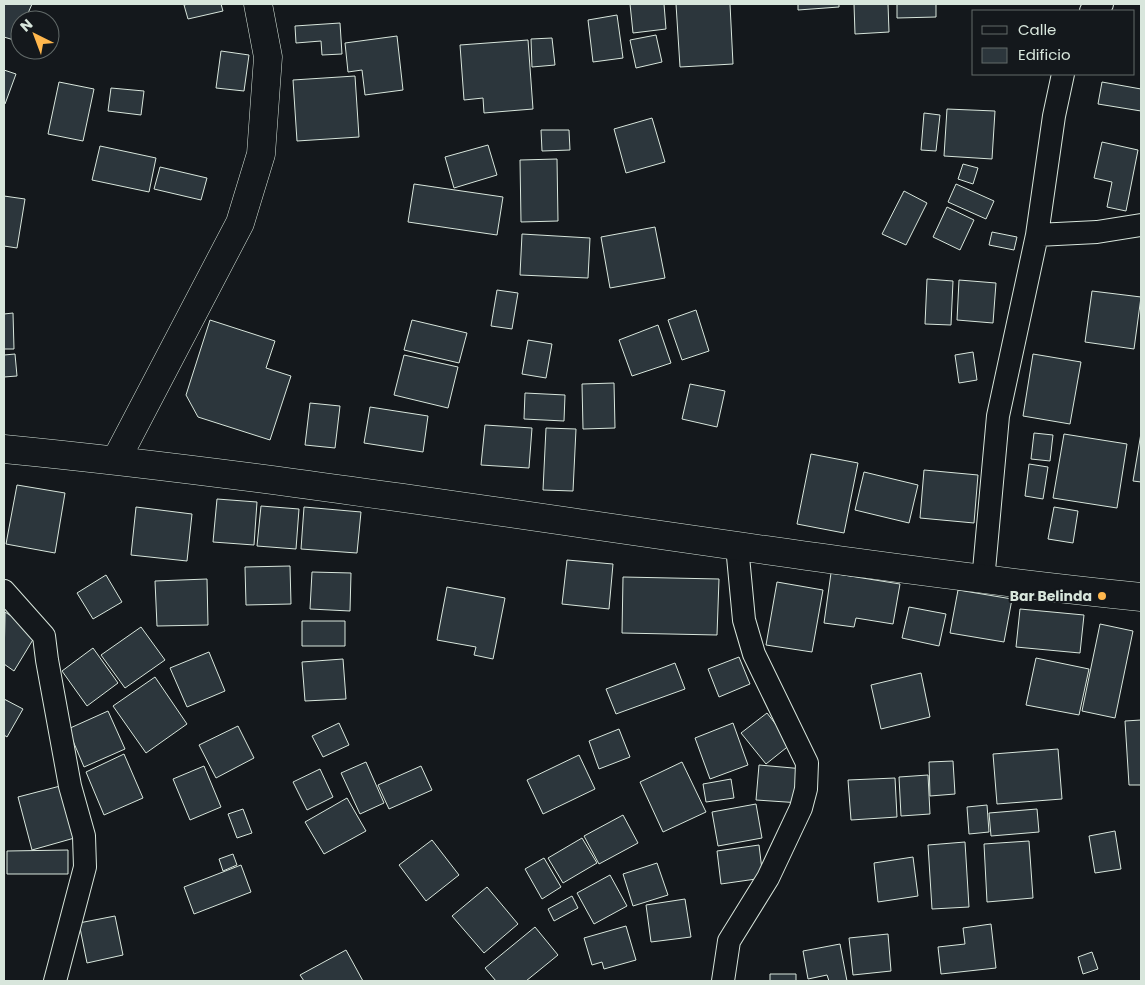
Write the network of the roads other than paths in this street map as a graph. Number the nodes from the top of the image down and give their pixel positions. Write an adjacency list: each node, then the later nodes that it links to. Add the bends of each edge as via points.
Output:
1 (258, 4): 6 (main road, via 268,57 261,154 240,223)
2 (1063, 75): 4 (street)
3 (1141, 225): 4 (street)
4 (1037, 236): 8 (street, via 998,416)
5 (4, 449): 6 (main road)
6 (116, 460): 7 (main road)
7 (737, 546): 8 (main road); 12 (street, via 744,620 754,654 808,763 801,808 768,878 729,942)
8 (983, 581): 10 (main road)
9 (4, 591): 11 (street, via 44,636 70,786 84,836 85,867)
10 (1141, 597)
11 (55, 981)
12 (723, 981)

